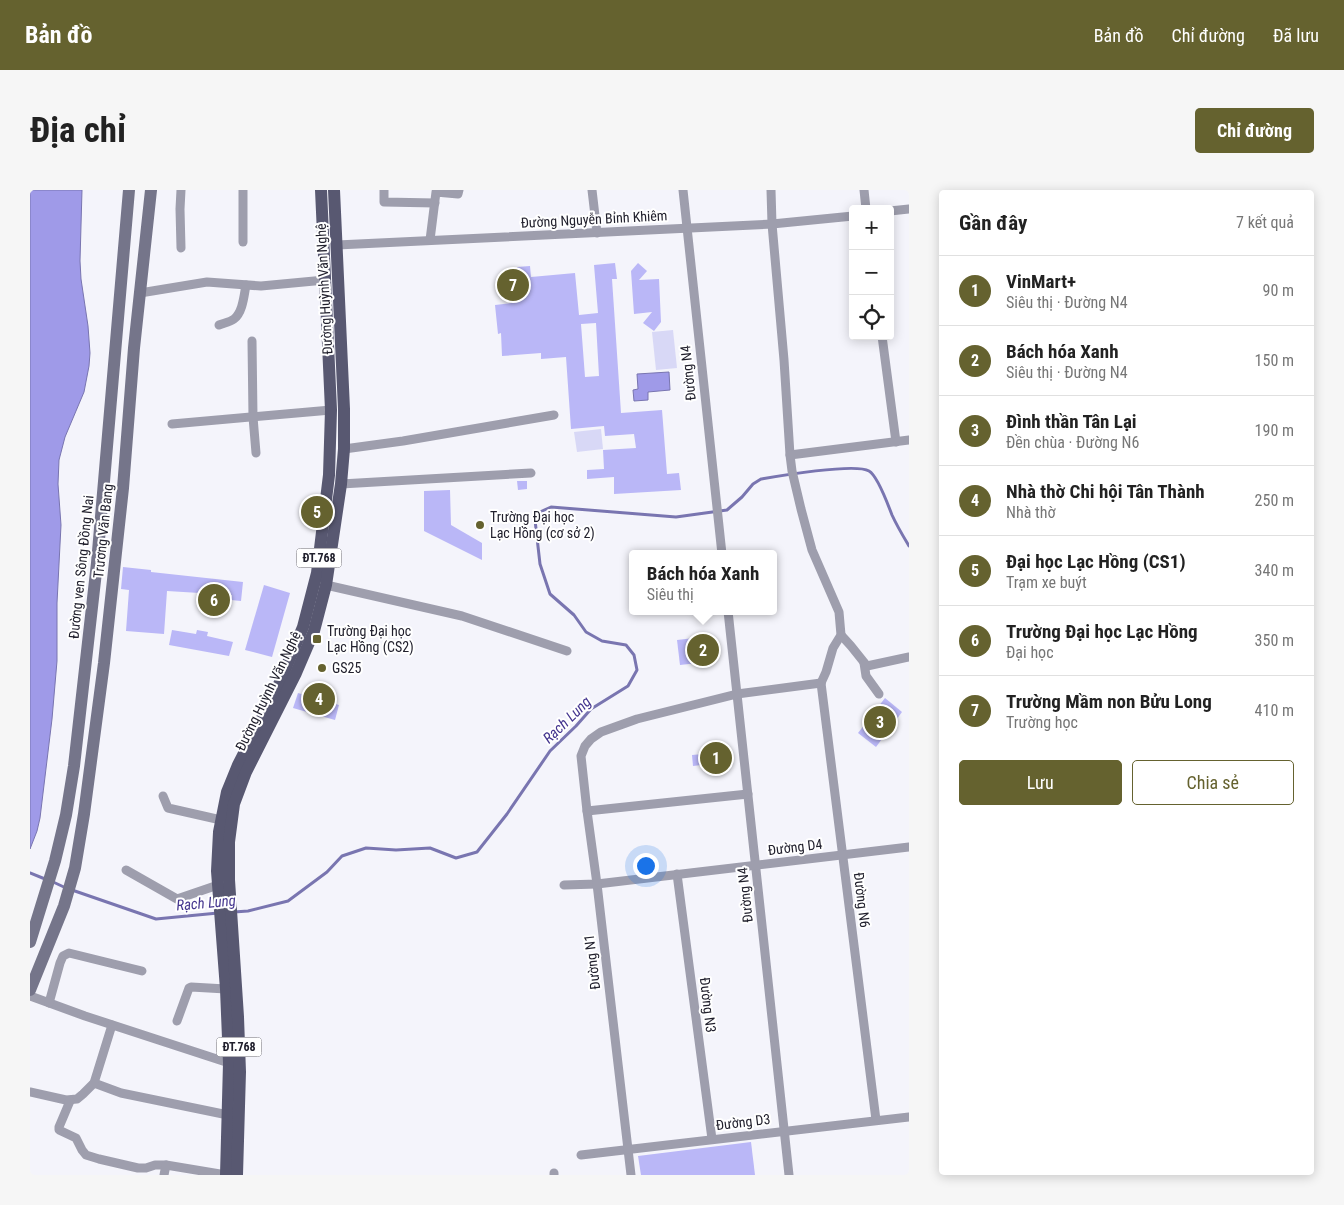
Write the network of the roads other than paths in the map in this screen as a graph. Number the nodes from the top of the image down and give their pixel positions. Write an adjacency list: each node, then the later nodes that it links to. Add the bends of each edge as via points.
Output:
1 (129, 190): 67 (main road, Đường ven Sông Đồng Nai, via 97,563 74,766 54,867)
2 (151, 190): 28 (main road, Trương Văn Bang)
3 (181, 190): 25 (street)
4 (243, 190): 22 (street)
5 (321, 190): 24 (main road, Đường Huỳnh Văn Nghệ / ĐT.768)
6 (334, 190): 23 (main road, Đường Huỳnh Văn Nghệ / ĐT.768)
7 (384, 190): 13 (street, via 384,202)
8 (459, 190): 13 (street, via 458,194 436,192)
9 (592, 190): 20 (street)
10 (682, 190): 19 (street, Đường N4)
11 (772, 190): 18 (street)
12 (864, 190): 14 (street)
13 (434, 203): 21 (street)
14 (866, 205)
15 (909, 209): 16 (street)
16 (894, 211)
17 (849, 216): 18 (street, Đường Nguyễn Bỉnh Khiêm)
18 (772, 224): 19 (street, Đường Nguyễn Bỉnh Khiêm); 40 (street)
19 (687, 228): 20 (street, Đường Nguyễn Bỉnh Khiêm); 43 (street, Đường N4)
20 (597, 233): 21 (street, Đường Nguyễn Bỉnh Khiêm)
21 (430, 240): 23 (street, Đường Nguyễn Bỉnh Khiêm)
22 (243, 242)
23 (337, 245): 24 (main road); 38 (main road, Đường Huỳnh Văn Nghệ / ĐT.768)
24 (323, 246): 26 (main road, Đường Huỳnh Văn Nghệ / ĐT.768)
25 (181, 248)
26 (326, 280): 27 (street); 32 (main road, Đường Huỳnh Văn Nghệ / ĐT.768)
27 (246, 285): 28 (street, via 207,282); 29 (street, via 238,315)
28 (140, 293): 70 (main road, Trương Văn Bang, via 123,488 90,777 74,873)
29 (219, 325)
30 (883, 340): 37 (street)
31 (252, 341): 34 (street)
32 (331, 410): 34 (street); 46 (main road, Đường Huỳnh Văn Nghệ / ĐT.768, via 329,475)
33 (554, 415): 38 (street)
34 (253, 417): 35 (street); 39 (street)
35 (172, 424)
36 (909, 440): 37 (street)
37 (896, 442): 40 (street)
38 (344, 449): 42 (main road, Đường Huỳnh Văn Nghệ / ĐT.768)
39 (256, 453)
40 (790, 455): 47 (street, via 812,550 840,612)
41 (531, 473): 42 (street)
42 (341, 484): 44 (main road, Đường Huỳnh Văn Nghệ / ĐT.768)
43 (722, 550)
44 (326, 585): 46 (main road, Đường Huỳnh Văn Nghệ / ĐT.768); 48 (street, via 462,616)
45 (728, 615): 52 (street, Đường N4)
46 (309, 629): 57 (main road, Đường Huỳnh Văn Nghệ / ĐT.768, via 238,765 227,792); 66 (main road, Đường Huỳnh Văn Nghệ / ĐT.768, via 289,687 246,772 234,804)
47 (841, 635): 50 (street); 51 (street)
48 (567, 651)
49 (909, 657): 50 (street, via 871,666)
50 (864, 663): 53 (street, via 866,676)
51 (821, 683): 52 (street); 59 (street, Đường N6)
52 (737, 694): 54 (street, Đường N4); 56 (street, Đường N1, via 637,719 591,739 581,756)
53 (880, 694)
54 (748, 794): 56 (street); 60 (street, Đường N4)
55 (163, 796): 57 (street, via 168,808)
56 (587, 811): 63 (street, Đường N1)
57 (221, 820): 64 (main road, Đường Huỳnh Văn Nghệ / ĐT.768)
58 (909, 847): 59 (street, Đường D4)
59 (842, 855): 60 (street, Đường D4); 80 (street, Đường N6)
60 (755, 865): 62 (street, Đường D4); 81 (street, Đường N4)
61 (126, 870): 64 (street, via 177,899)
62 (677, 874): 63 (street, Đường D4); 82 (street, Đường N3)
63 (597, 884): 65 (street, Đường D4); 83 (street, Đường N1)
64 (218, 885): 66 (main road, Đường Huỳnh Văn Nghệ / ĐT.768)
65 (564, 885)
66 (226, 913): 69 (main road, Đường Huỳnh Văn Nghệ / ĐT.768); 88 (main road, Đường Huỳnh Văn Nghệ / ĐT.768, via 238,1017)
67 (30, 942)
68 (142, 971): 71 (street, via 69,954 63,956)
69 (226, 989): 72 (street, via 189,988); 74 (main road, Đường Huỳnh Văn Nghệ / ĐT.768)
70 (31, 994): 71 (street)
71 (49, 1004): 73 (street)
72 (177, 1021)
73 (112, 1025): 74 (street); 75 (street)
74 (229, 1063): 78 (main road, Đường Huỳnh Văn Nghệ / ĐT.768)
75 (94, 1083): 77 (street, via 77,1099); 78 (street, via 121,1093)
76 (30, 1092): 77 (street)
77 (70, 1100): 85 (street, via 59,1130 76,1138 86,1155 138,1168)
78 (228, 1115): 87 (main road, Đường Huỳnh Văn Nghệ / ĐT.768)
79 (909, 1117): 80 (street, Đường D3)
80 (876, 1120): 81 (street, Đường D3)
81 (784, 1131): 82 (street, Đường D3); 90 (street, Đường N4)
82 (712, 1140): 83 (street, Đường D3)
83 (628, 1149): 84 (street, Đường D3); 89 (street, Đường N1)
84 (581, 1154)
85 (166, 1165): 86 (street); 87 (street)
86 (164, 1175)
87 (226, 1175)
88 (237, 1175)
89 (631, 1175)
90 (789, 1175)

